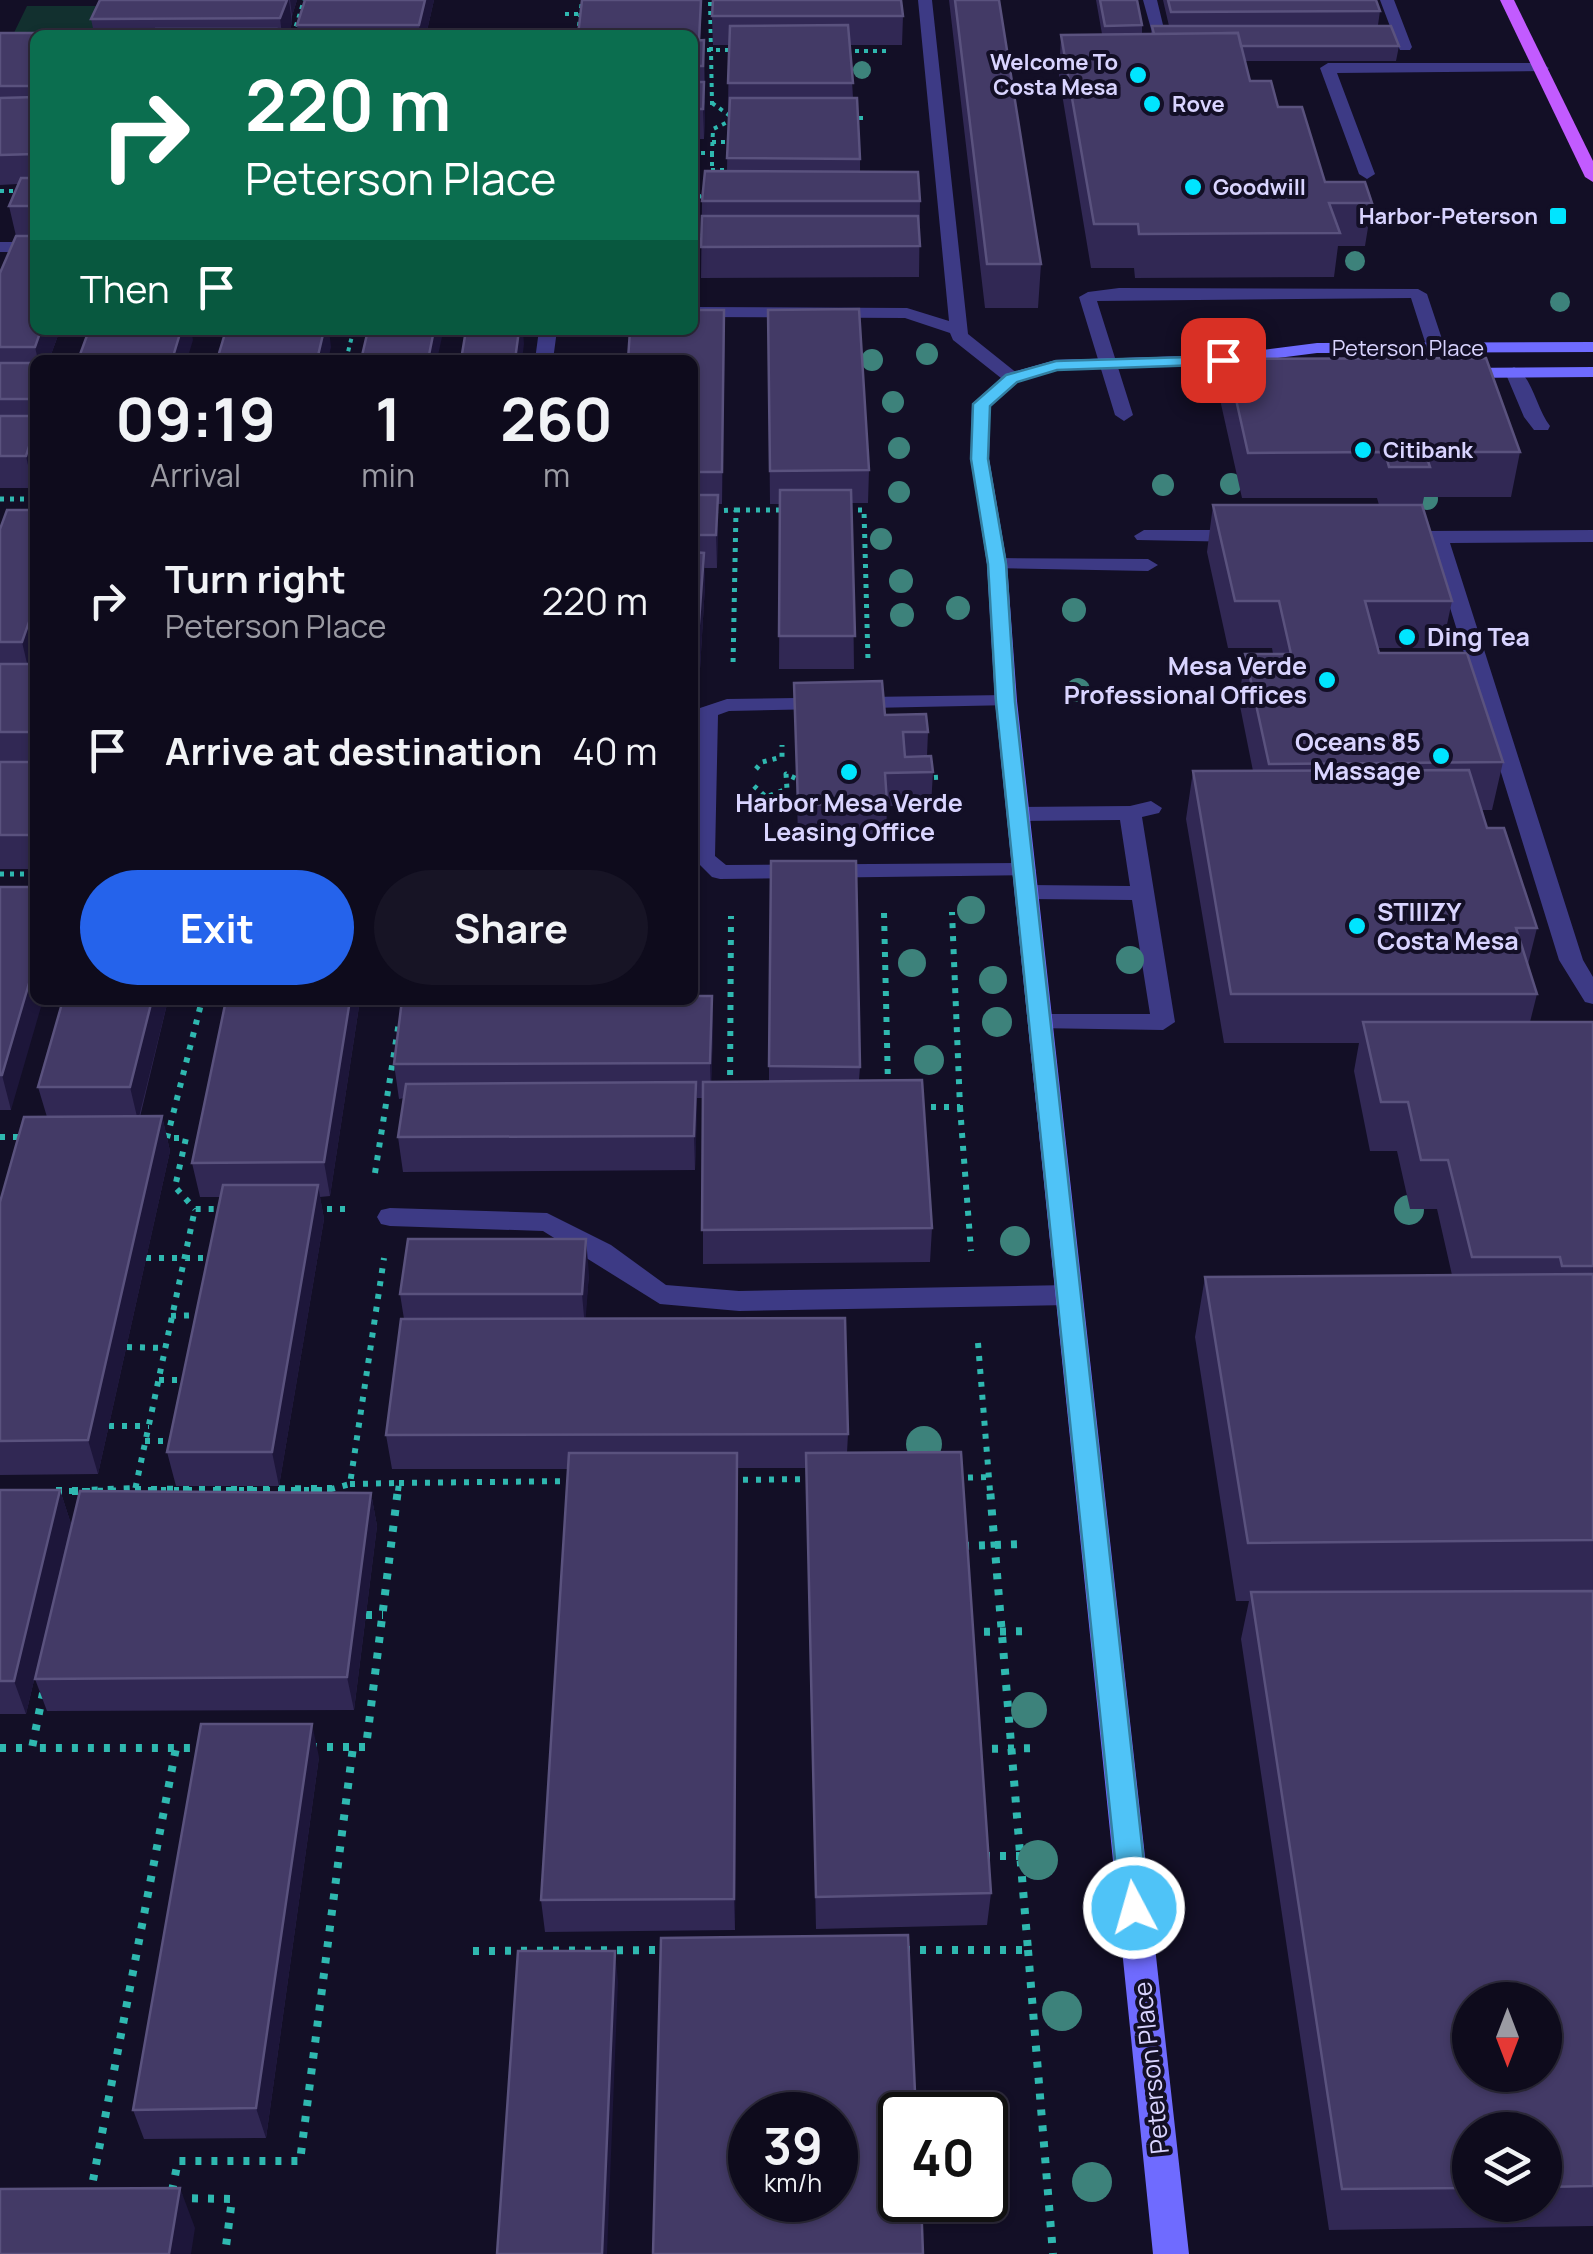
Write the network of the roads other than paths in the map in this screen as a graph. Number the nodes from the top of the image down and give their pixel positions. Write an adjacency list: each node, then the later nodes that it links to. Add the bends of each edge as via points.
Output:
1 (925, 0): 15 (lane)
2 (1150, 0): 5 (lane, via 1158,33)
3 (1387, 0): 7 (lane)
4 (1507, 0): 9 (main road)
5 (1196, 33)
6 (1344, 33): 7 (lane)
7 (1400, 34): 8 (lane)
8 (1413, 68): 9 (lane); 10 (lane, via 1328,68)
9 (1540, 68): 11 (main road)
10 (1367, 174)
11 (1593, 177)
12 (0, 247): 13 (lane)
13 (30, 247)
14 (698, 312): 15 (lane, via 907,313)
15 (958, 330): 24 (lane)
16 (1593, 347): 17 (street, Peterson Place)
17 (1436, 348): 18 (street, Peterson Place, via 1317,348); 19 (lane, via 1412,294 1088,296)
18 (1223, 360): 19 (street, Peterson Place); 20 (street, Peterson Place)
19 (1110, 362): 24 (street, Peterson Place); 25 (lane)
20 (1307, 371)
21 (1514, 372): 22 (street, Peterson Place); 23 (street, Peterson Place); 26 (lane)
22 (1593, 372)
23 (1438, 373)
24 (1012, 378): 32 (street, Peterson Place, via 981,404 980,459)
25 (1124, 415)
26 (1541, 426)
27 (1144, 536): 28 (lane)
28 (1262, 536)
29 (1593, 536): 31 (lane)
30 (1399, 537): 31 (lane)
31 (1438, 537): 38 (lane, via 1570,960)
32 (997, 564): 33 (lane); 34 (street, Peterson Place)
33 (1148, 565)
34 (1006, 702): 35 (street, Peterson Place); 36 (lane, via 726,705 708,712 704,858 720,872)
35 (1018, 814): 36 (street, Peterson Place); 37 (lane, via 1140,810)
36 (1026, 881): 37 (lane); 39 (street, Peterson Place)
37 (1143, 893): 39 (lane, via 1163,1022)
38 (1593, 996)
39 (1041, 1022): 41 (street, Peterson Place)
40 (379, 1213): 41 (lane, via 547,1222 660,1294 739,1301)
41 (1069, 1294): 42 (street, Peterson Place)
42 (1171, 2254)

